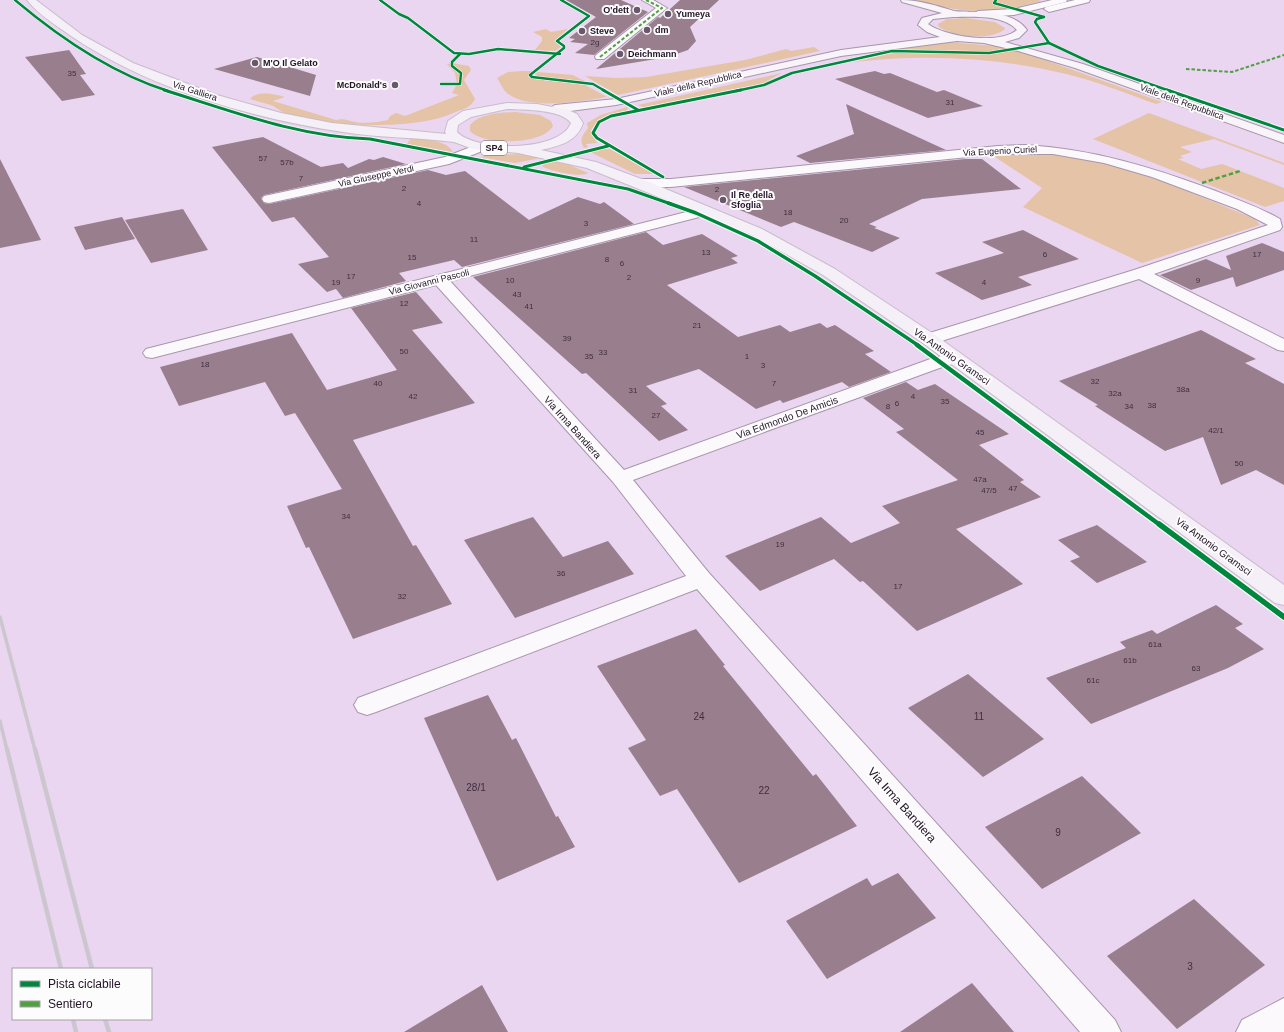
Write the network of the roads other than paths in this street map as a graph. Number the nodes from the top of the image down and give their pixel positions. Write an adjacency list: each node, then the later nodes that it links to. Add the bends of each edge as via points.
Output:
1 (31, 0): 21 (main road, Via Galliera, via 60,25 84,41 127,65 168,82 290,119)
2 (646, 0): 15 (street, via 662,8)
3 (894, 0): 10 (street, via 921,14)
4 (905, 0): 8 (street, via 934,9)
5 (1060, 0): 7 (street); 9 (street, via 1014,12)
6 (1086, 0): 7 (street)
7 (1073, 3): 11 (street, via 1027,15 1021,18)
8 (967, 14): 9 (street, Viale della Repubblica); 10 (street, Viale della Repubblica, via 941,15)
9 (978, 14): 11 (street, Viale della Repubblica, via 1001,18)
10 (919, 28): 12 (street); 14 (street, Viale della Repubblica)
11 (1018, 28): 13 (street, via 1007,38); 16 (street, Viale della Repubblica, via 1038,44)
12 (957, 38): 13 (street); 14 (street, Viale della Repubblica)
13 (983, 40): 16 (street, Viale della Repubblica)
14 (841, 53): 17 (street, Viale della Repubblica)
15 (600, 57)
16 (1079, 66): 24 (street, Viale della Repubblica)
17 (616, 102): 18 (street, Viale della Repubblica); 20 (street, via 589,113)
18 (555, 110): 19 (main road, Via Galliera, via 533,106 507,106 478,110); 20 (main road, Via Galliera, via 572,117)
19 (460, 118): 21 (main road, Via Galliera); 23 (main road, via 452,124 451,132)
20 (576, 122): 22 (main road, via 573,132)
21 (380, 132): 23 (main road, Via Galliera)
22 (567, 137): 26 (main road, SP4, via 541,146); 27 (main road, Via Antonio Gramsci, via 566,144)
23 (457, 139): 25 (main road, SP4)
24 (1284, 139)
25 (481, 147): 26 (main road, SP4); 29 (street, Via Giuseppe Verdi, via 449,160)
26 (518, 149): 27 (main road, Via Antonio Gramsci)
27 (591, 165): 28 (main road, Via Antonio Gramsci)
28 (639, 183): 30 (main road, Via Antonio Gramsci); 31 (street, Via Eugenio Curiel, via 1026,148 1087,154 1130,164 1242,206 1275,222 1275,227)
29 (269, 199)
30 (706, 211): 32 (street, Via Giovanni Pascoli); 33 (main road, Via Antonio Gramsci, via 786,247 829,272)
31 (1140, 273): 33 (street, Via Eugenio Curiel); 34 (street)
32 (439, 280): 35 (street, Via Giovanni Pascoli); 37 (street, Via Irma Bandiera)
33 (929, 339): 36 (main road, Via Antonio Gramsci)
34 (1284, 346)
35 (152, 353)
36 (955, 358): 37 (street, Via Edmondo De Amicis); 39 (main road, Via Antonio Gramsci)
37 (620, 478): 38 (street, Via Irma Bandiera)
38 (701, 579): 40 (street); 42 (street, Via Irma Bandiera)
39 (1284, 597)
40 (367, 705)
41 (1284, 1015): 43 (street)
42 (1103, 1032)
43 (1254, 1032)

